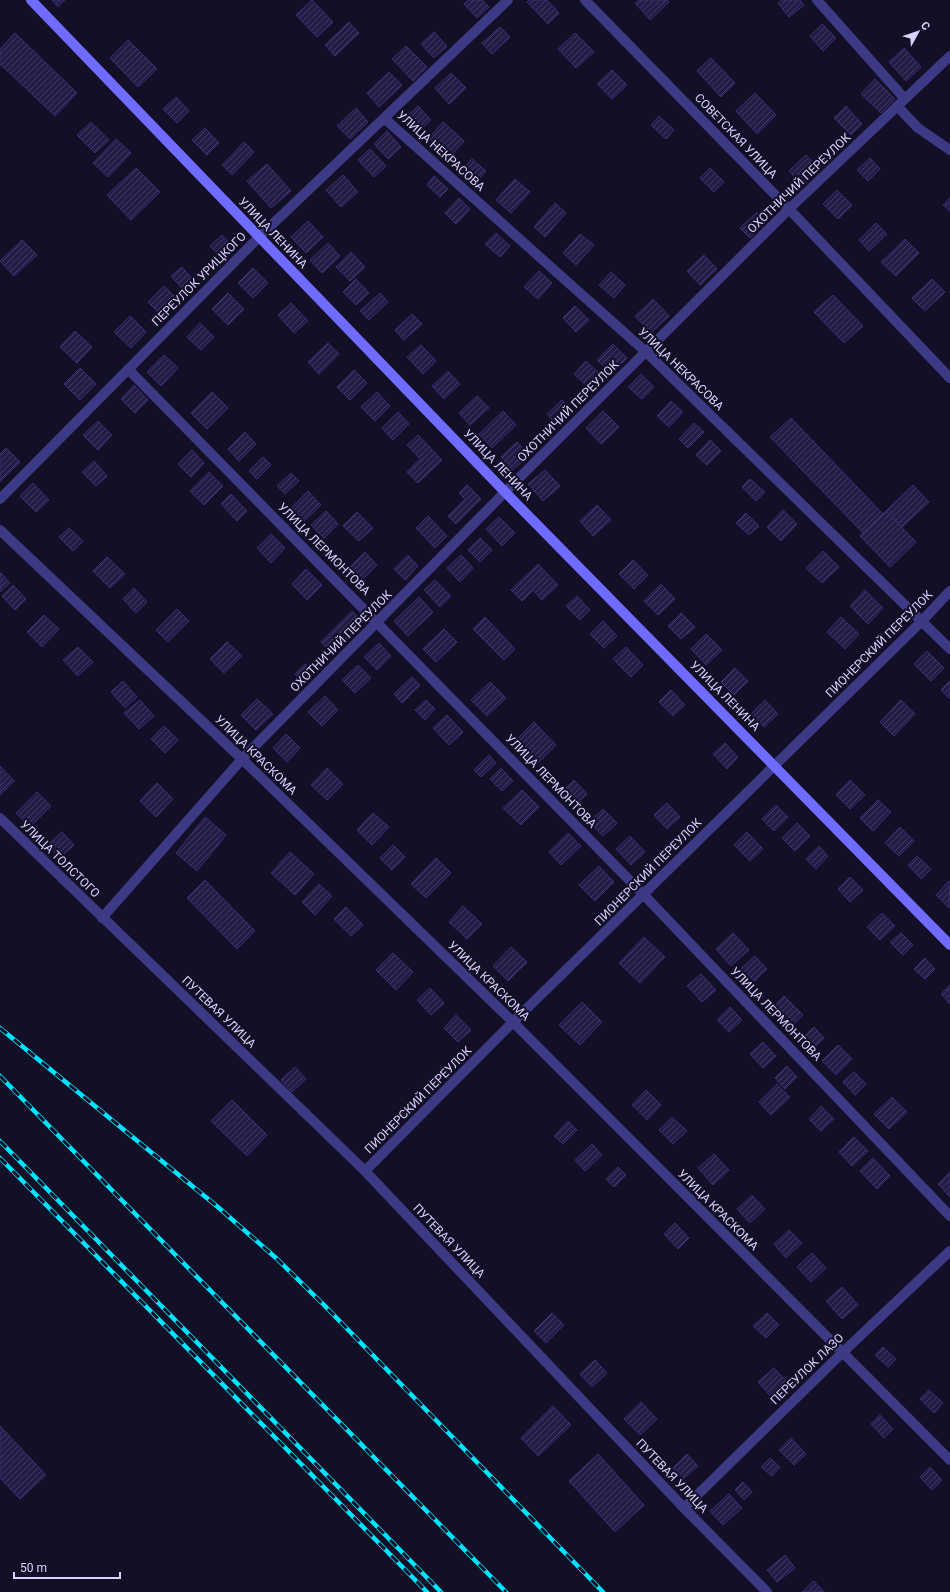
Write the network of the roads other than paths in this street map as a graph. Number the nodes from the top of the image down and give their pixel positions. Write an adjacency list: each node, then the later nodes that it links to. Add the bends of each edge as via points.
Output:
1 (31, 0): 11 (main road, УЛИЦА ЛЕНИНА)
2 (508, 0): 8 (street, ПЕРЕУЛОК УРИЦКОГО)
3 (585, 0): 10 (street, СОВЕТСКАЯ УЛИЦА)
4 (817, 0): 6 (street)
5 (950, 56): 6 (street, ОХОТНИЧИЙ ПЕРЕУЛОК)
6 (905, 99): 7 (street, ОХОТНИЧИЙ ПЕРЕУЛОК)
7 (897, 106): 9 (street, via 918,128); 10 (street, ОХОТНИЧИЙ ПЕРЕУЛОК)
8 (384, 118): 11 (street, ПЕРЕУЛОК УРИЦКОГО); 12 (street, УЛИЦА НЕКРАСОВА)
9 (950, 150)
10 (790, 209): 12 (street, ОХОТНИЧИЙ ПЕРЕУЛОК); 14 (street, СОВЕТСКАЯ УЛИЦА)
11 (259, 237): 13 (street, ПЕРЕУЛОК УРИЦКОГО); 15 (main road, УЛИЦА ЛЕНИНА)
12 (646, 352): 15 (street, ОХОТНИЧИЙ ПЕРЕУЛОК); 19 (street, УЛИЦА НЕКРАСОВА)
13 (128, 369): 16 (street, ПЕРЕУЛОК УРИЦКОГО); 20 (street, УЛИЦА ЛЕРМОНТОВА)
14 (950, 378)
15 (505, 492): 20 (street, ОХОТНИЧИЙ ПЕРЕУЛОК); 23 (main road, УЛИЦА ЛЕНИНА)
16 (0, 499)
17 (0, 530): 22 (street, УЛИЦА КРАСКОМА)
18 (950, 591): 19 (street, ПИОНЕРСКИЙ ПЕРЕУЛОК)
19 (922, 621): 21 (street, УЛИЦА НЕКРАСОВА); 23 (street, ПИОНЕРСКИЙ ПЕРЕУЛОК)
20 (378, 622): 22 (street, ОХОТНИЧИЙ ПЕРЕУЛОК); 25 (street, УЛИЦА ЛЕРМОНТОВА)
21 (950, 649)
22 (242, 759): 26 (street, ОХОТНИЧИЙ ПЕРЕУЛОК); 28 (street, УЛИЦА КРАСКОМА)
23 (774, 765): 25 (street, ПИОНЕРСКИЙ ПЕРЕУЛОК); 27 (main road, УЛИЦА ЛЕНИНА)
24 (0, 818): 26 (street, УЛИЦА ТОЛСТОГО)
25 (644, 895): 28 (street, ПИОНЕРСКИЙ ПЕРЕУЛОК); 30 (street, УЛИЦА ЛЕРМОНТОВА)
26 (102, 918): 29 (street, ПУТЕВАЯ УЛИЦА)
27 (950, 945)
28 (513, 1022): 29 (street, ПИОНЕРСКИЙ ПЕРЕУЛОК); 32 (street, УЛИЦА КРАСКОМА)
29 (365, 1171): 34 (street, ПУТЕВАЯ УЛИЦА)
30 (950, 1216)
31 (950, 1251): 32 (street, ПЕРЕУЛОК ЛАЗО)
32 (842, 1353): 33 (street, УЛИЦА КРАСКОМА); 34 (street, ПЕРЕУЛОК ЛАЗО)
33 (950, 1460)
34 (684, 1508): 35 (street, ПУТЕВАЯ УЛИЦА)
35 (767, 1592)

